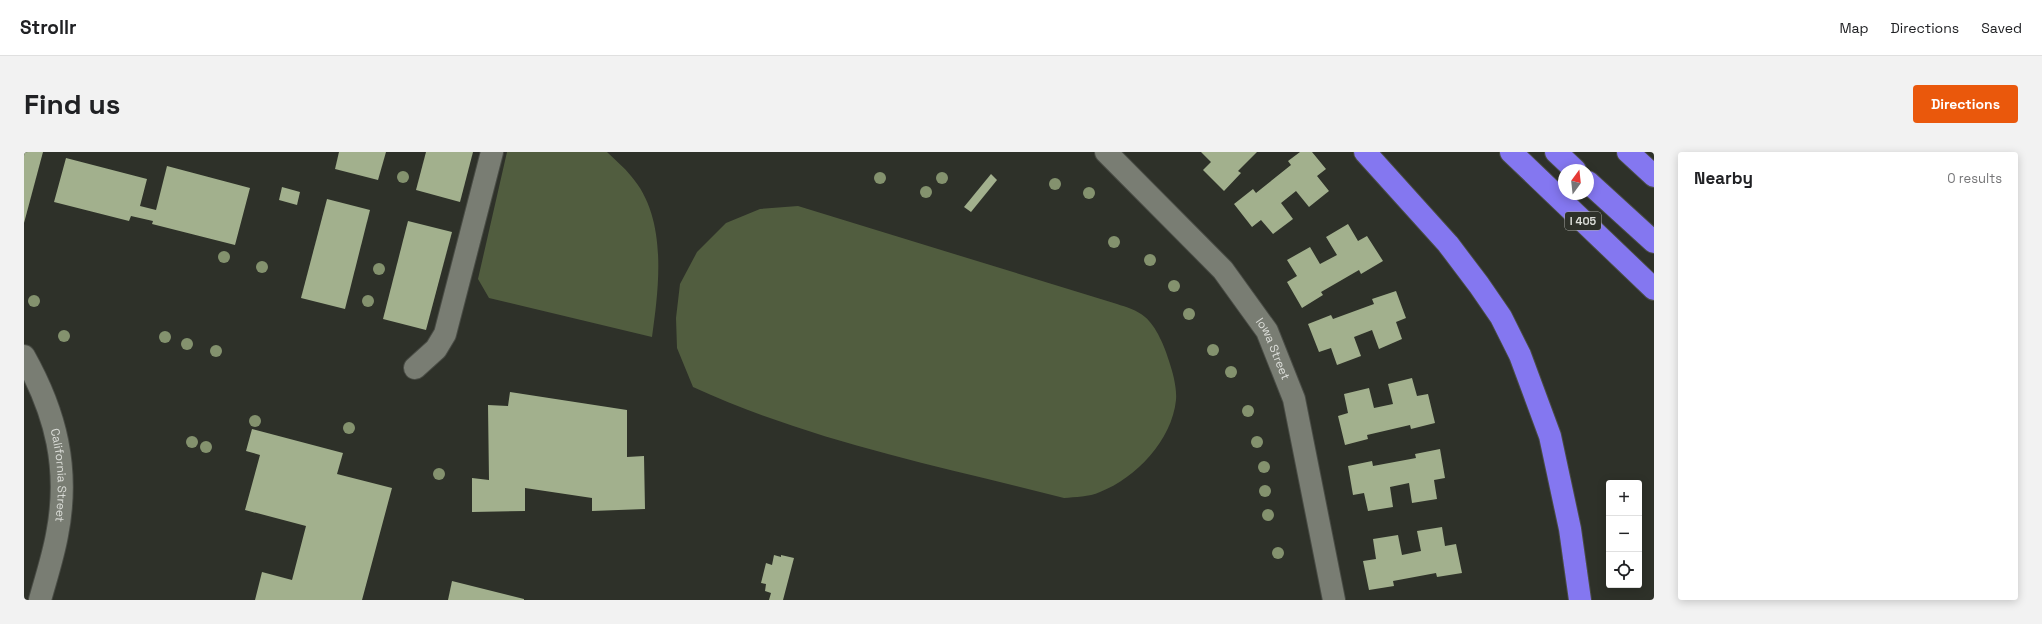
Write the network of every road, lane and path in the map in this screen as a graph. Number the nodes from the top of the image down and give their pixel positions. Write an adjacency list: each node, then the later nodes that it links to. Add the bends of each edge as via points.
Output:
1 (492, 152): 13 (street, via 445,334 436,349)
2 (1106, 152): 16 (street, Iowa Street, via 1223,270 1267,332 1294,399)
3 (1365, 152): 17 (highway, via 1448,244 1501,317 1550,436 1570,529)
4 (1511, 152): 11 (highway, I 405)
5 (1556, 152): 7 (highway)
6 (1628, 152): 8 (highway)
7 (1569, 164)
8 (1654, 176)
9 (1594, 187): 10 (highway)
10 (1654, 242)
11 (1654, 289)
12 (24, 356): 14 (street, California Street)
13 (415, 368)
14 (31, 384): 15 (street, California Street, via 52,417 61,453 62,501 57,536)
15 (40, 600)
16 (1334, 600)
17 (1580, 600)

